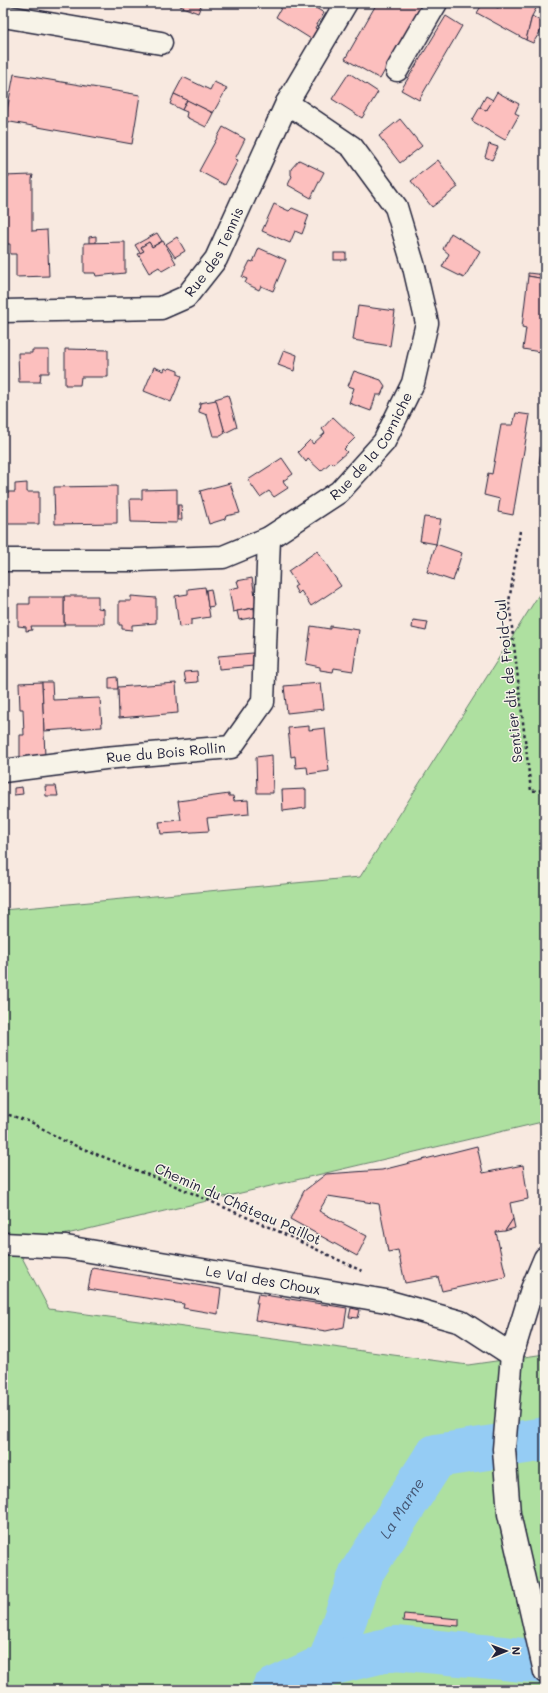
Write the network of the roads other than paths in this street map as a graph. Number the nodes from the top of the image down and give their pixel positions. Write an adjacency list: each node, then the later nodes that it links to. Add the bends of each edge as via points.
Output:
1 (346, 3): 6 (street, Rue des Tennis)
2 (436, 3): 5 (street)
3 (3, 16): 4 (street)
4 (161, 43)
5 (397, 70)
6 (287, 103): 7 (street, Rue des Tennis, via 216,259 186,297 161,308); 8 (street, Rue de la Corniche, via 352,147 396,207 427,323 413,383 384,442 339,492)
7 (3, 311)
8 (269, 538): 9 (street, Rue de la Corniche, via 223,557); 10 (street, Rue du Bois Rollin, via 263,702 231,747 105,758)
9 (3, 560)
10 (3, 771)
11 (3, 1244): 13 (street, Le Val des Choux, via 66,1247 386,1301 461,1322)
12 (545, 1258): 13 (street, via 532,1289)
13 (512, 1355): 14 (street, via 504,1449 509,1514)
14 (545, 1672)

